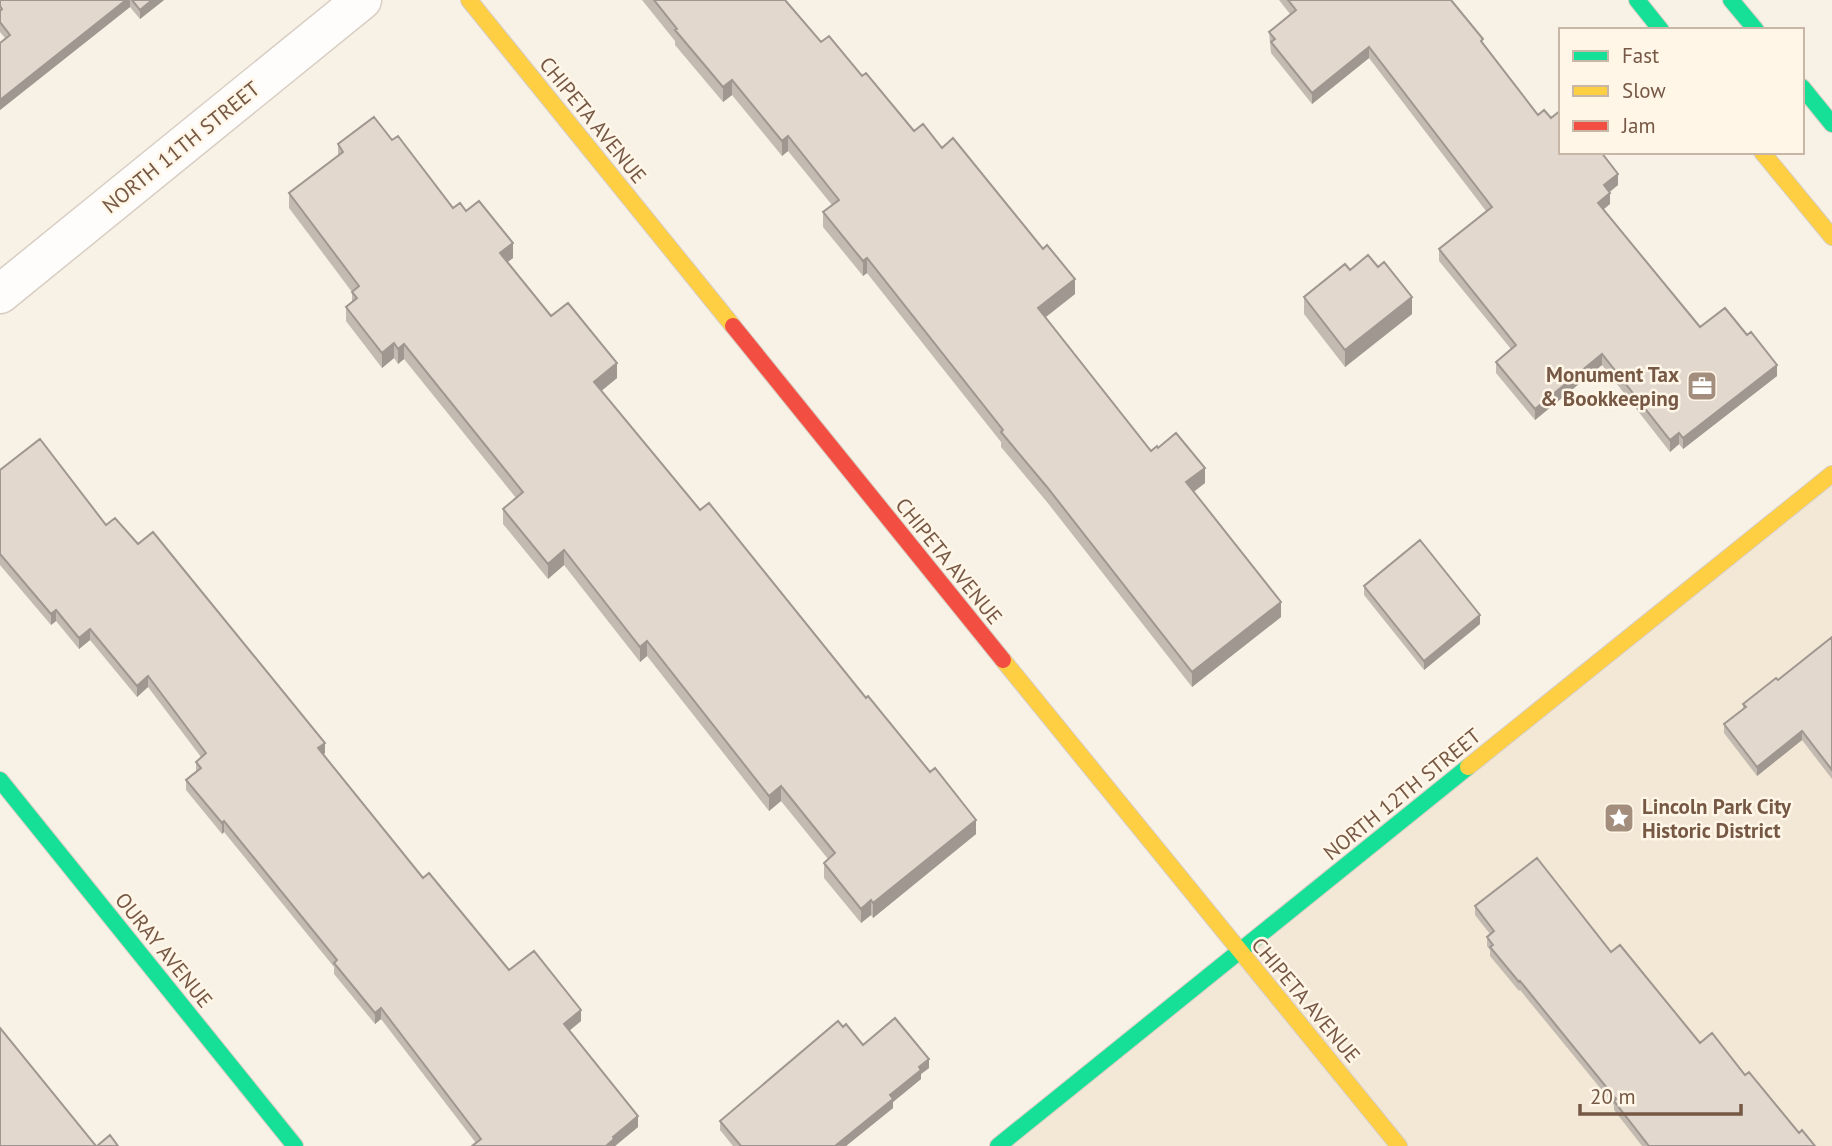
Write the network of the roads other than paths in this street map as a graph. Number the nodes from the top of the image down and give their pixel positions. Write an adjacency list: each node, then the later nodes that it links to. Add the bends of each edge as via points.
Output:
1 (362, 0): 11 (street, NORTH 11TH STREET)
2 (469, 0): 14 (street, CHIPETA AVENUE)
3 (1637, 0): 5 (street)
4 (1731, 0): 6 (street)
5 (1659, 28)
6 (1754, 28)
7 (1804, 89): 8 (street)
8 (1832, 124)
9 (1764, 154): 10 (street)
10 (1832, 237)
11 (0, 293)
12 (1832, 474): 14 (street, NORTH 12TH STREET)
13 (0, 780): 15 (street, OURAY AVENUE)
14 (1239, 952): 16 (street, NORTH 12TH STREET); 17 (street, CHIPETA AVENUE)
15 (295, 1146)
16 (998, 1146)
17 (1399, 1146)

